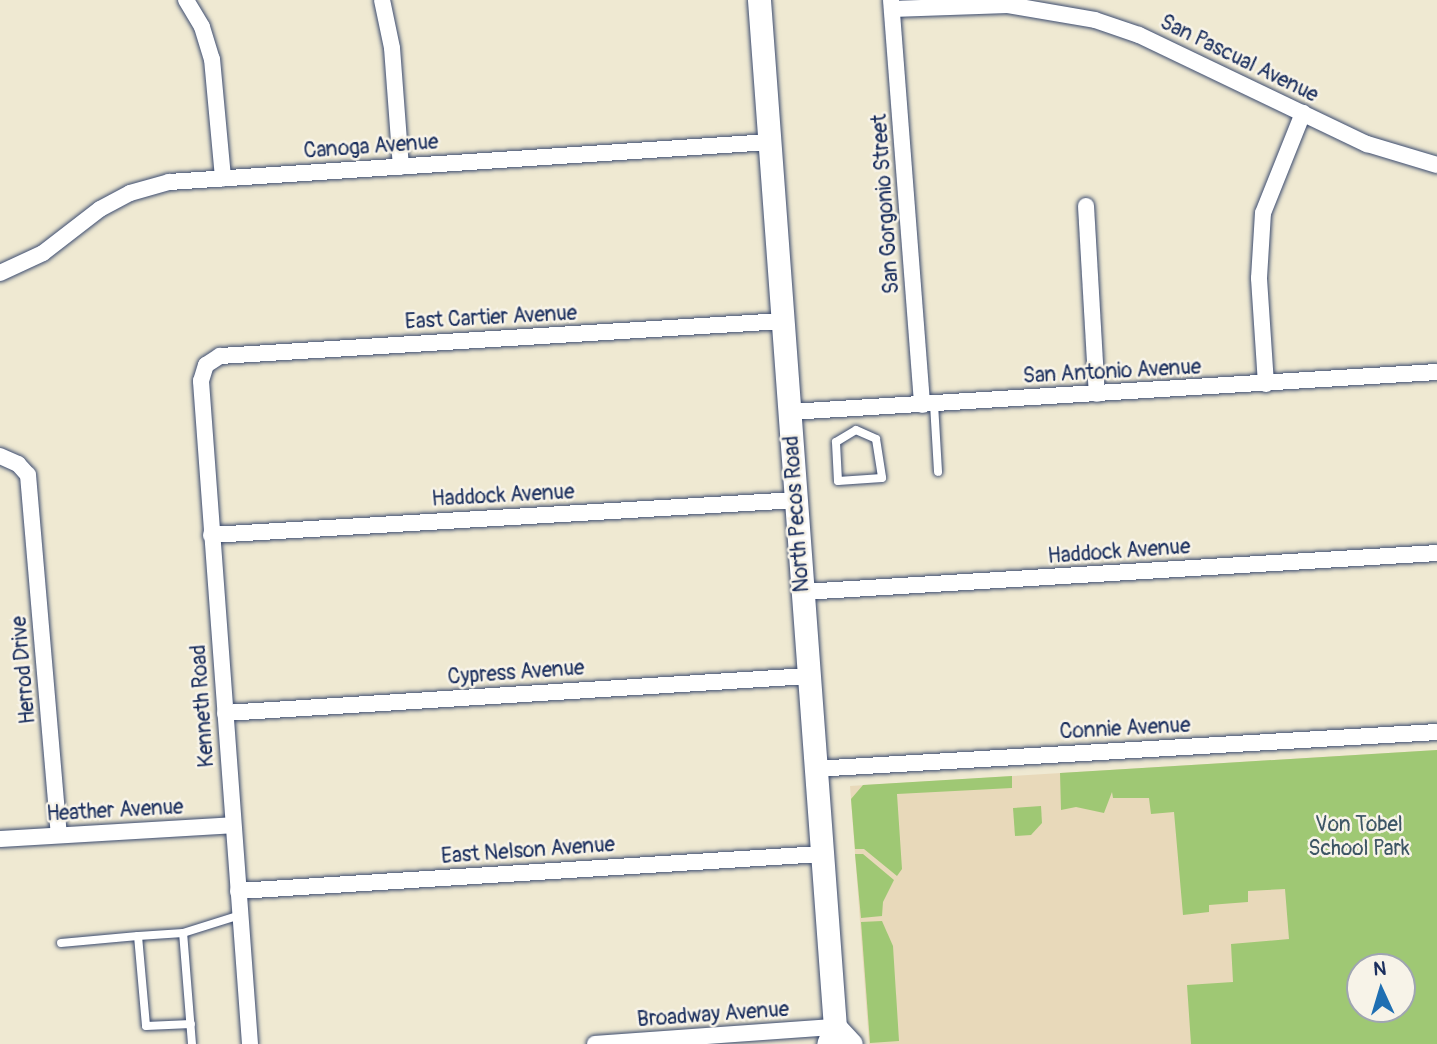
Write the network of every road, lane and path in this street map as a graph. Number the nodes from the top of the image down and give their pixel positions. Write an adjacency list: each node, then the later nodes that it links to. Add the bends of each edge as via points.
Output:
1 (186, 0): 9 (street, via 202,27 212,59)
2 (382, 0): 8 (street, via 392,48)
3 (759, 0): 6 (main road, North Pecos Road)
4 (891, 4): 5 (street, San Pascual Avenue, via 1009,5 1095,20 1139,35); 17 (street, San Gorgonio Street)
5 (1303, 113): 7 (street, San Pascual Avenue, via 1367,144); 15 (street, via 1263,213 1259,278)
6 (769, 142): 8 (street, Canoga Avenue); 12 (main road, North Pecos Road)
7 (1437, 165)
8 (401, 167): 9 (street, Canoga Avenue)
9 (223, 178): 11 (street, Canoga Avenue, via 169,182 130,193 100,209 43,253)
10 (1086, 206): 16 (street)
11 (0, 273)
12 (782, 321): 13 (street, East Cartier Avenue, via 220,356); 19 (main road, North Pecos Road)
13 (206, 365): 24 (street, Kenneth Road, via 201,381)
14 (1437, 372): 15 (street, San Antonio Avenue)
15 (1266, 384): 16 (street, San Antonio Avenue)
16 (1097, 394): 17 (street, San Antonio Avenue)
17 (928, 404): 18 (street, San Antonio Avenue); 22 (lane)
18 (854, 409): 19 (street, San Antonio Avenue); 20 (lane)
19 (790, 412): 23 (main road, North Pecos Road)
20 (856, 430): 20 (lane, via 836,442 838,481 882,478 876,439)
21 (0, 456): 32 (street, Herrod Drive, via 19,464 28,475)
22 (938, 471)
23 (797, 500): 24 (street, Haddock Avenue); 26 (main road, North Pecos Road)
24 (211, 535): 28 (street, Kenneth Road)
25 (1437, 553): 26 (street, Haddock Avenue)
26 (803, 592): 27 (main road, North Pecos Road)
27 (809, 676): 28 (street, Cypress Avenue); 30 (main road, North Pecos Road)
28 (225, 713): 31 (street, Kenneth Road)
29 (1437, 732): 30 (street, Connie Avenue)
30 (814, 769): 34 (main road, North Pecos Road)
31 (233, 825): 32 (street, Heather Avenue); 35 (street, Kenneth Road)
32 (59, 835): 33 (street, Heather Avenue)
33 (0, 839)
34 (821, 854): 35 (street, East Nelson Avenue); 41 (main road, North Pecos Road)
35 (238, 891): 36 (street, Kenneth Road)
36 (240, 915): 37 (lane); 43 (street, Kenneth Road)
37 (183, 933): 38 (lane); 40 (lane)
38 (138, 936): 39 (lane); 40 (lane, via 146,1026)
39 (61, 943)
40 (191, 1024): 42 (lane)
41 (838, 1038): 44 (street, Broadway Avenue)
42 (191, 1044)
43 (250, 1044)
44 (595, 1044)

